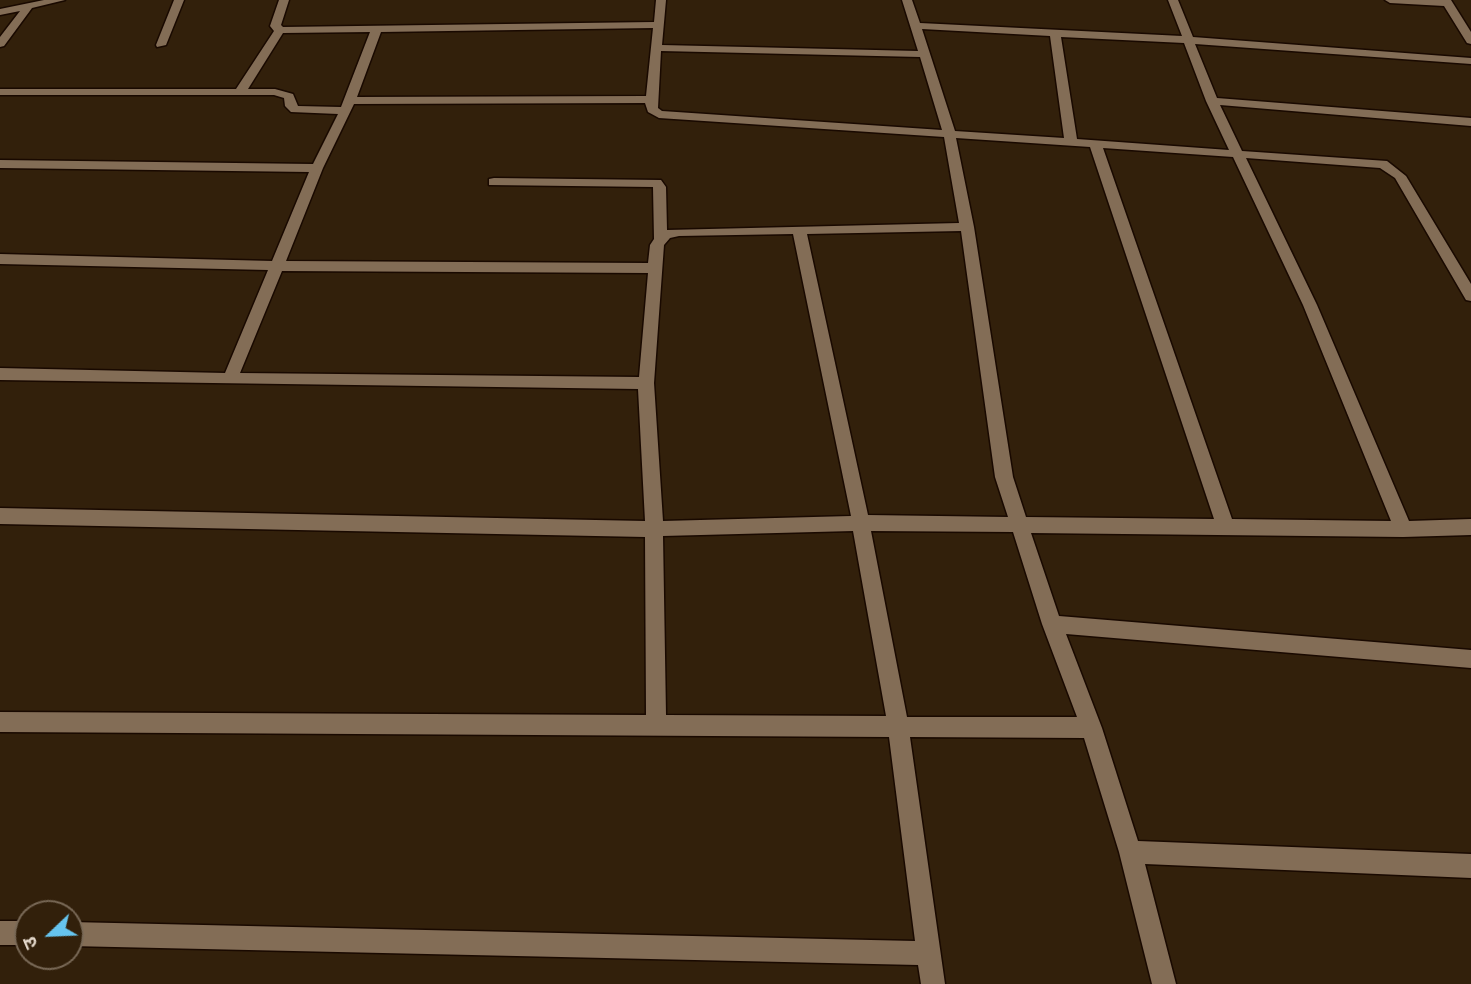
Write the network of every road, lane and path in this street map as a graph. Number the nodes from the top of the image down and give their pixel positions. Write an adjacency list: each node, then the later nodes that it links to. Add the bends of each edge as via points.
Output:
1 (60, 0): 9 (street)
2 (179, 0): 19 (street)
3 (285, 0): 14 (street, via 275,26)
4 (661, 0): 11 (street)
5 (907, 0): 12 (street)
6 (1173, 0): 16 (street)
7 (1390, 0): 8 (street)
8 (1447, 1): 17 (street)
9 (29, 6): 10 (street); 18 (street)
10 (0, 12)
11 (658, 25): 13 (street); 20 (street)
12 (916, 26): 15 (street); 21 (street)
13 (377, 28): 14 (street); 27 (street)
14 (280, 30): 24 (street)
15 (1055, 33): 16 (street); 30 (street)
16 (1188, 40): 22 (street); 26 (street)
17 (1471, 41)
18 (0, 44)
19 (161, 46)
20 (655, 48): 21 (street); 25 (street)
21 (925, 54): 29 (street)
22 (1471, 61)
23 (0, 92): 24 (street)
24 (240, 93): 27 (street, via 285,94 295,109)
25 (651, 99): 27 (street); 29 (street, via 652,109 659,114)
26 (1212, 101): 28 (street); 32 (street)
27 (347, 106): 34 (street)
28 (1471, 122)
29 (949, 132): 30 (street); 36 (street)
30 (1072, 142): 31 (street)
31 (1095, 143): 32 (street); 51 (street)
32 (1237, 153): 42 (street, via 1372,162 1393,169); 54 (street, via 1310,305)
33 (0, 164): 34 (street)
34 (317, 168): 40 (street)
35 (494, 182): 38 (street, via 656,183 660,187)
36 (967, 227): 37 (street); 50 (street, via 1004,477)
37 (799, 230): 38 (street, via 679,232); 49 (street)
38 (660, 239): 41 (street)
39 (0, 260): 40 (street)
40 (278, 266): 41 (street); 46 (street)
41 (655, 268): 47 (street)
42 (1456, 268): 43 (street); 44 (street)
43 (1471, 270)
44 (1471, 296)
45 (0, 373): 46 (street)
46 (230, 379): 47 (street)
47 (646, 383): 53 (street)
48 (0, 516): 53 (street)
49 (861, 523): 50 (street); 53 (street); 59 (street)
50 (1018, 524): 51 (street); 55 (street)
51 (1226, 527): 54 (street)
52 (1471, 527): 54 (street)
53 (654, 529): 58 (street)
54 (1403, 529)
55 (1052, 624): 56 (street); 60 (street)
56 (1471, 659)
57 (0, 722): 58 (street)
58 (656, 724): 59 (street)
59 (898, 726): 60 (street); 64 (street)
60 (1091, 728): 61 (street)
61 (1130, 852): 62 (street); 66 (street)
62 (1471, 866)
63 (84, 934): 64 (street)
64 (928, 953): 65 (street)
65 (933, 984)
66 (1164, 984)

